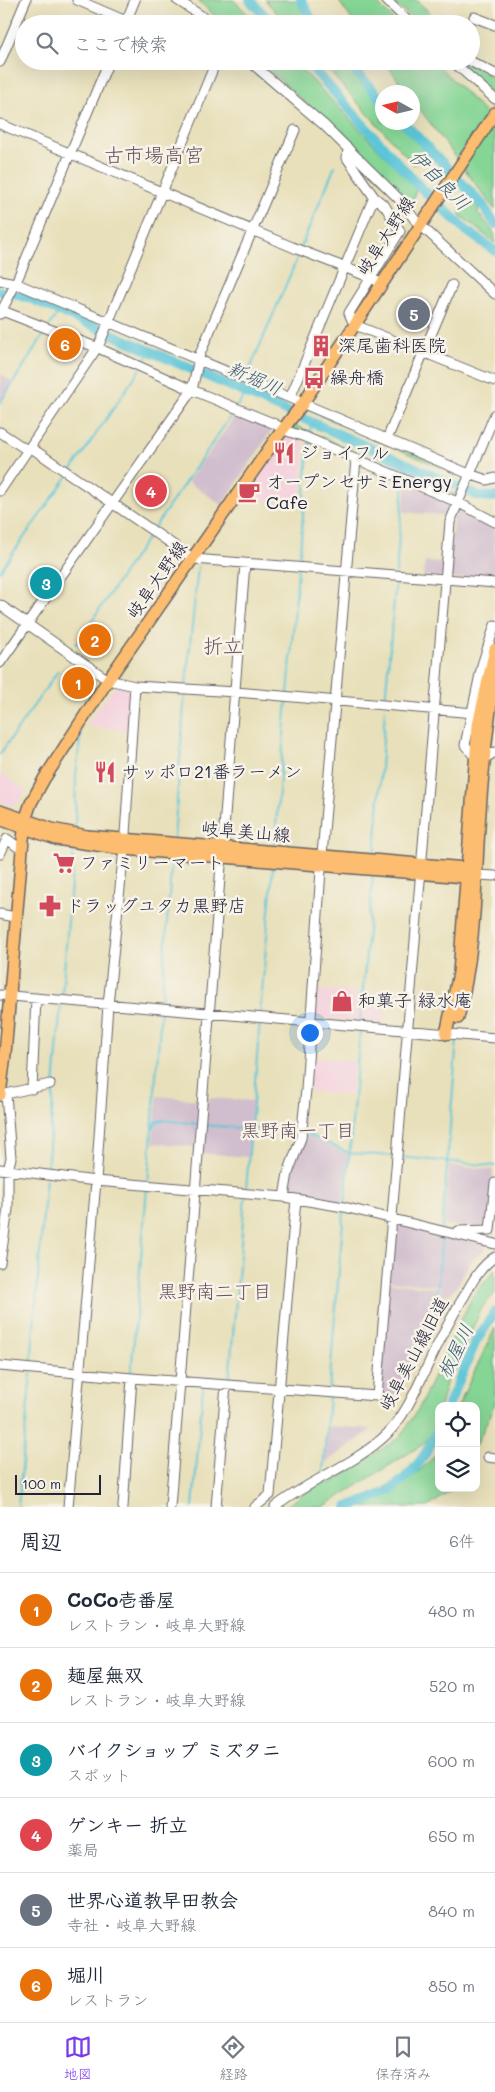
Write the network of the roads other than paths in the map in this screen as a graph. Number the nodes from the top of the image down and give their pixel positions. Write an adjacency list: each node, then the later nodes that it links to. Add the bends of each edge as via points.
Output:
1 (26, 0): 7 (street)
2 (77, 0): 8 (street)
3 (135, 0): 9 (street)
4 (177, 0): 10 (street)
5 (186, 0): 11 (street)
6 (386, 0): 12 (street)
7 (20, 15)
8 (110, 15)
9 (130, 15)
10 (200, 15)
11 (203, 15)
12 (402, 15)
13 (480, 19): 14 (street)
14 (495, 25)
15 (15, 26): 16 (street)
16 (0, 62)
17 (480, 66): 22 (street)
18 (105, 70): 27 (street)
19 (212, 70): 28 (street)
20 (260, 70): 26 (street)
21 (461, 70): 23 (street)
22 (495, 74)
23 (494, 105): 30 (main road, 岐阜大野線)
24 (0, 124): 27 (street)
25 (295, 130): 31 (street)
26 (348, 148): 29 (street, via 347,158); 30 (street)
27 (71, 153): 28 (street); 35 (street)
28 (161, 192): 31 (street); 40 (street)
29 (374, 197): 32 (street); 34 (street, via 385,206 400,231)
30 (421, 220): 34 (main road, 岐阜大野線); 37 (street)
31 (254, 231): 32 (street); 43 (street)
32 (345, 269): 34 (street); 46 (street)
33 (0, 280): 35 (street)
34 (377, 282): 39 (main road, 岐阜大野線)
35 (15, 284): 38 (street); 40 (street)
36 (452, 285): 42 (street)
37 (495, 294)
38 (2, 311): 41 (street)
39 (354, 322): 42 (street); 46 (main road, 岐阜大野線)
40 (107, 323): 41 (street); 43 (street)
41 (98, 346): 45 (street); 51 (street)
42 (424, 353): 44 (street); 50 (street)
43 (197, 363): 45 (street); 46 (street, via 246,378)
44 (495, 381)
45 (192, 387): 48 (street); 57 (street)
46 (297, 401): 48 (main road, 岐阜大野線); 50 (street)
47 (495, 414): 53 (street)
48 (283, 428): 52 (street); 59 (main road, 岐阜大野線)
49 (0, 432): 51 (street)
50 (387, 439): 53 (street)
51 (29, 448): 55 (street); 57 (street)
52 (356, 459): 56 (street); 61 (street)
53 (469, 475): 54 (street, via 487,480); 56 (street)
54 (495, 478)
55 (0, 491)
56 (457, 501): 58 (street); 62 (street, via 450,522)
57 (113, 504): 59 (street); 65 (street)
58 (495, 522)
59 (194, 558): 60 (street); 69 (main road, 岐阜大野線)
60 (245, 564): 61 (street); 72 (street)
61 (347, 571): 62 (street); 73 (street)
62 (444, 580): 63 (street); 74 (street)
63 (495, 583)
64 (0, 605): 65 (street)
65 (27, 624): 68 (street); 69 (street)
66 (495, 625): 67 (street)
67 (492, 642): 75 (main road)
68 (0, 663)
69 (108, 680): 71 (street); 80 (main road, 岐阜大野線, via 44,779 31,803)
70 (495, 680): 75 (main road)
71 (135, 686): 72 (street); 81 (street)
72 (236, 692): 73 (street); 83 (street)
73 (335, 702): 74 (street); 85 (street)
74 (434, 709): 75 (street); 86 (street)
75 (484, 713): 77 (main road); 77 (street, via 465,745)
76 (495, 752): 77 (street)
77 (480, 758): 87 (main road); 88 (main road)
78 (0, 811): 80 (main road)
79 (0, 820): 80 (main road)
80 (25, 824): 81 (main road, 岐阜美山線); 82 (main road, 岐阜大野線)
81 (124, 844): 83 (main road, 岐阜美山線); 94 (street)
82 (22, 850): 84 (street, via 7,839); 91 (main road, 岐阜大野線)
83 (223, 852): 85 (main road, 岐阜美山線); 95 (street)
84 (0, 854)
85 (322, 860): 86 (main road, 岐阜美山線); 96 (street)
86 (420, 869): 87 (main road, 岐阜美山線); 97 (street)
87 (465, 872): 88 (main road, 岐阜美山線); 98 (main road, via 463,931)
88 (478, 875): 89 (street); 98 (main road, via 467,975)
89 (495, 876)
90 (0, 914): 91 (street)
91 (15, 917): 92 (main road, 岐阜大野線)
92 (5, 996): 93 (street); 100 (main road, 岐阜大野線)
93 (36, 998): 94 (street); 103 (street)
94 (108, 1005): 95 (street); 106 (street)
95 (210, 1014): 96 (street); 108 (street)
96 (311, 1022): 97 (street); 109 (street, via 301,1138 288,1173)
97 (407, 1031): 98 (street); 111 (street)
98 (450, 1034): 99 (street)
99 (495, 1038)
100 (3, 1054): 101 (main road, 岐阜大野線)
101 (1, 1082): 104 (main road, 岐阜大野線)
102 (50, 1084): 103 (street)
103 (32, 1089): 104 (street)
104 (2, 1095): 105 (street, via 11,1158)
105 (4, 1170): 106 (street); 115 (street, via 8,1209)
106 (96, 1181): 108 (street); 117 (street)
107 (495, 1183): 112 (street, via 490,1230)
108 (196, 1189): 109 (street); 119 (street)
109 (284, 1197): 110 (street)
110 (296, 1199): 111 (street); 121 (street)
111 (392, 1220): 112 (street); 121 (street, via 377,1396)
112 (448, 1232): 113 (street)
113 (495, 1244)
114 (495, 1256): 127 (street, 岐阜美山線旧道, via 486,1262 452,1315 407,1408 387,1434 335,1471)
115 (0, 1260)
116 (0, 1366): 117 (street)
117 (80, 1372): 118 (street); 122 (street)
118 (132, 1378): 119 (street); 123 (street)
119 (180, 1382): 120 (street); 124 (street)
120 (226, 1385): 121 (street); 125 (street)
121 (280, 1390): 126 (street, via 270,1495)
122 (68, 1507)
123 (123, 1507)
124 (170, 1507)
125 (216, 1507)
126 (255, 1507)
127 (275, 1507)

